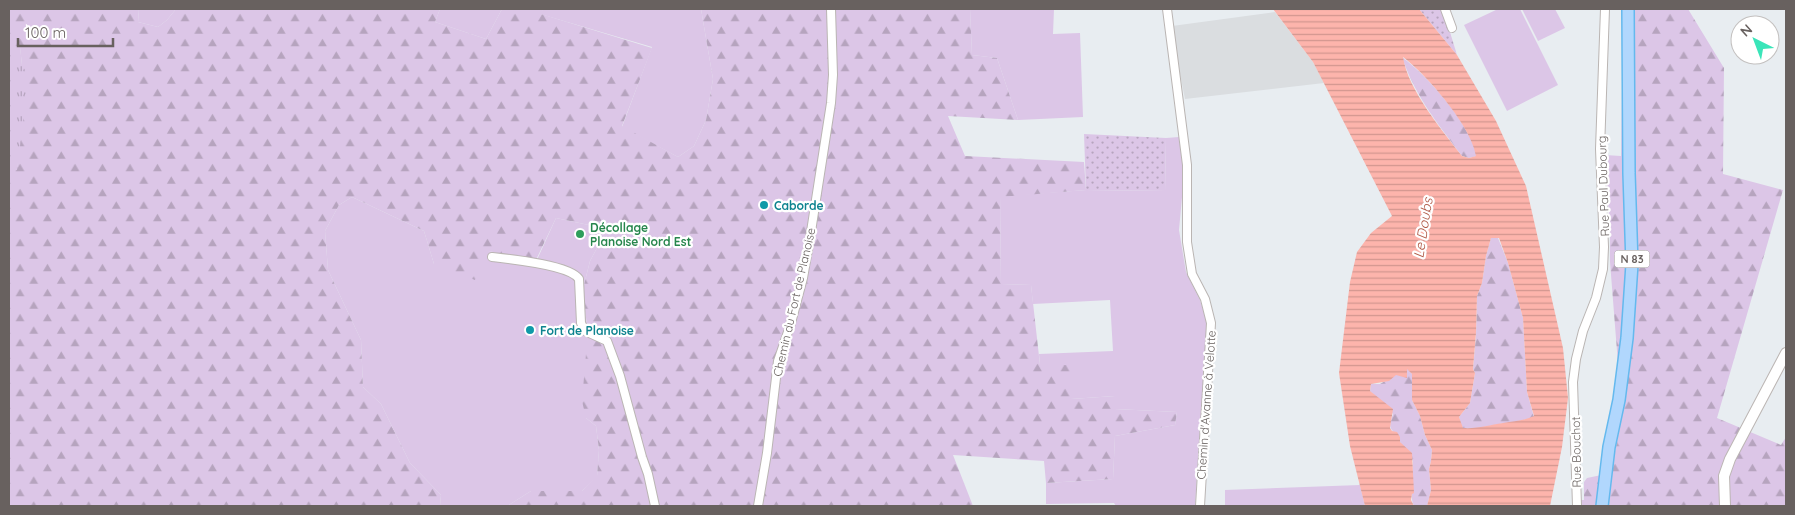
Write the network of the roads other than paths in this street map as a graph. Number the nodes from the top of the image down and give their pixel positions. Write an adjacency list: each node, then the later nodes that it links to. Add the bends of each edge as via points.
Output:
1 (831, 9): 11 (street, Chemin du Fort de Planoise, via 831,103 803,278 778,361)
2 (1167, 9): 12 (street, Chemin d'Avanne à Velotte, via 1187,165 1187,242 1192,274 1204,298 1211,323)
3 (1445, 9): 6 (street)
4 (1605, 9): 9 (street, Rue Paul Dubourg, via 1600,149 1604,269 1576,359)
5 (1628, 9): 14 (main road, N 83, via 1632,264 1626,338)
6 (1452, 28)
7 (492, 257): 10 (street, via 521,260 576,274 581,323 585,331 607,341 620,376)
8 (1786, 353): 15 (street, via 1730,459 1724,476)
9 (1575, 398): 13 (street, Rue Bouchot)
10 (655, 506)
11 (758, 506)
12 (1200, 506)
13 (1577, 506)
14 (1602, 506)
15 (1725, 506)

